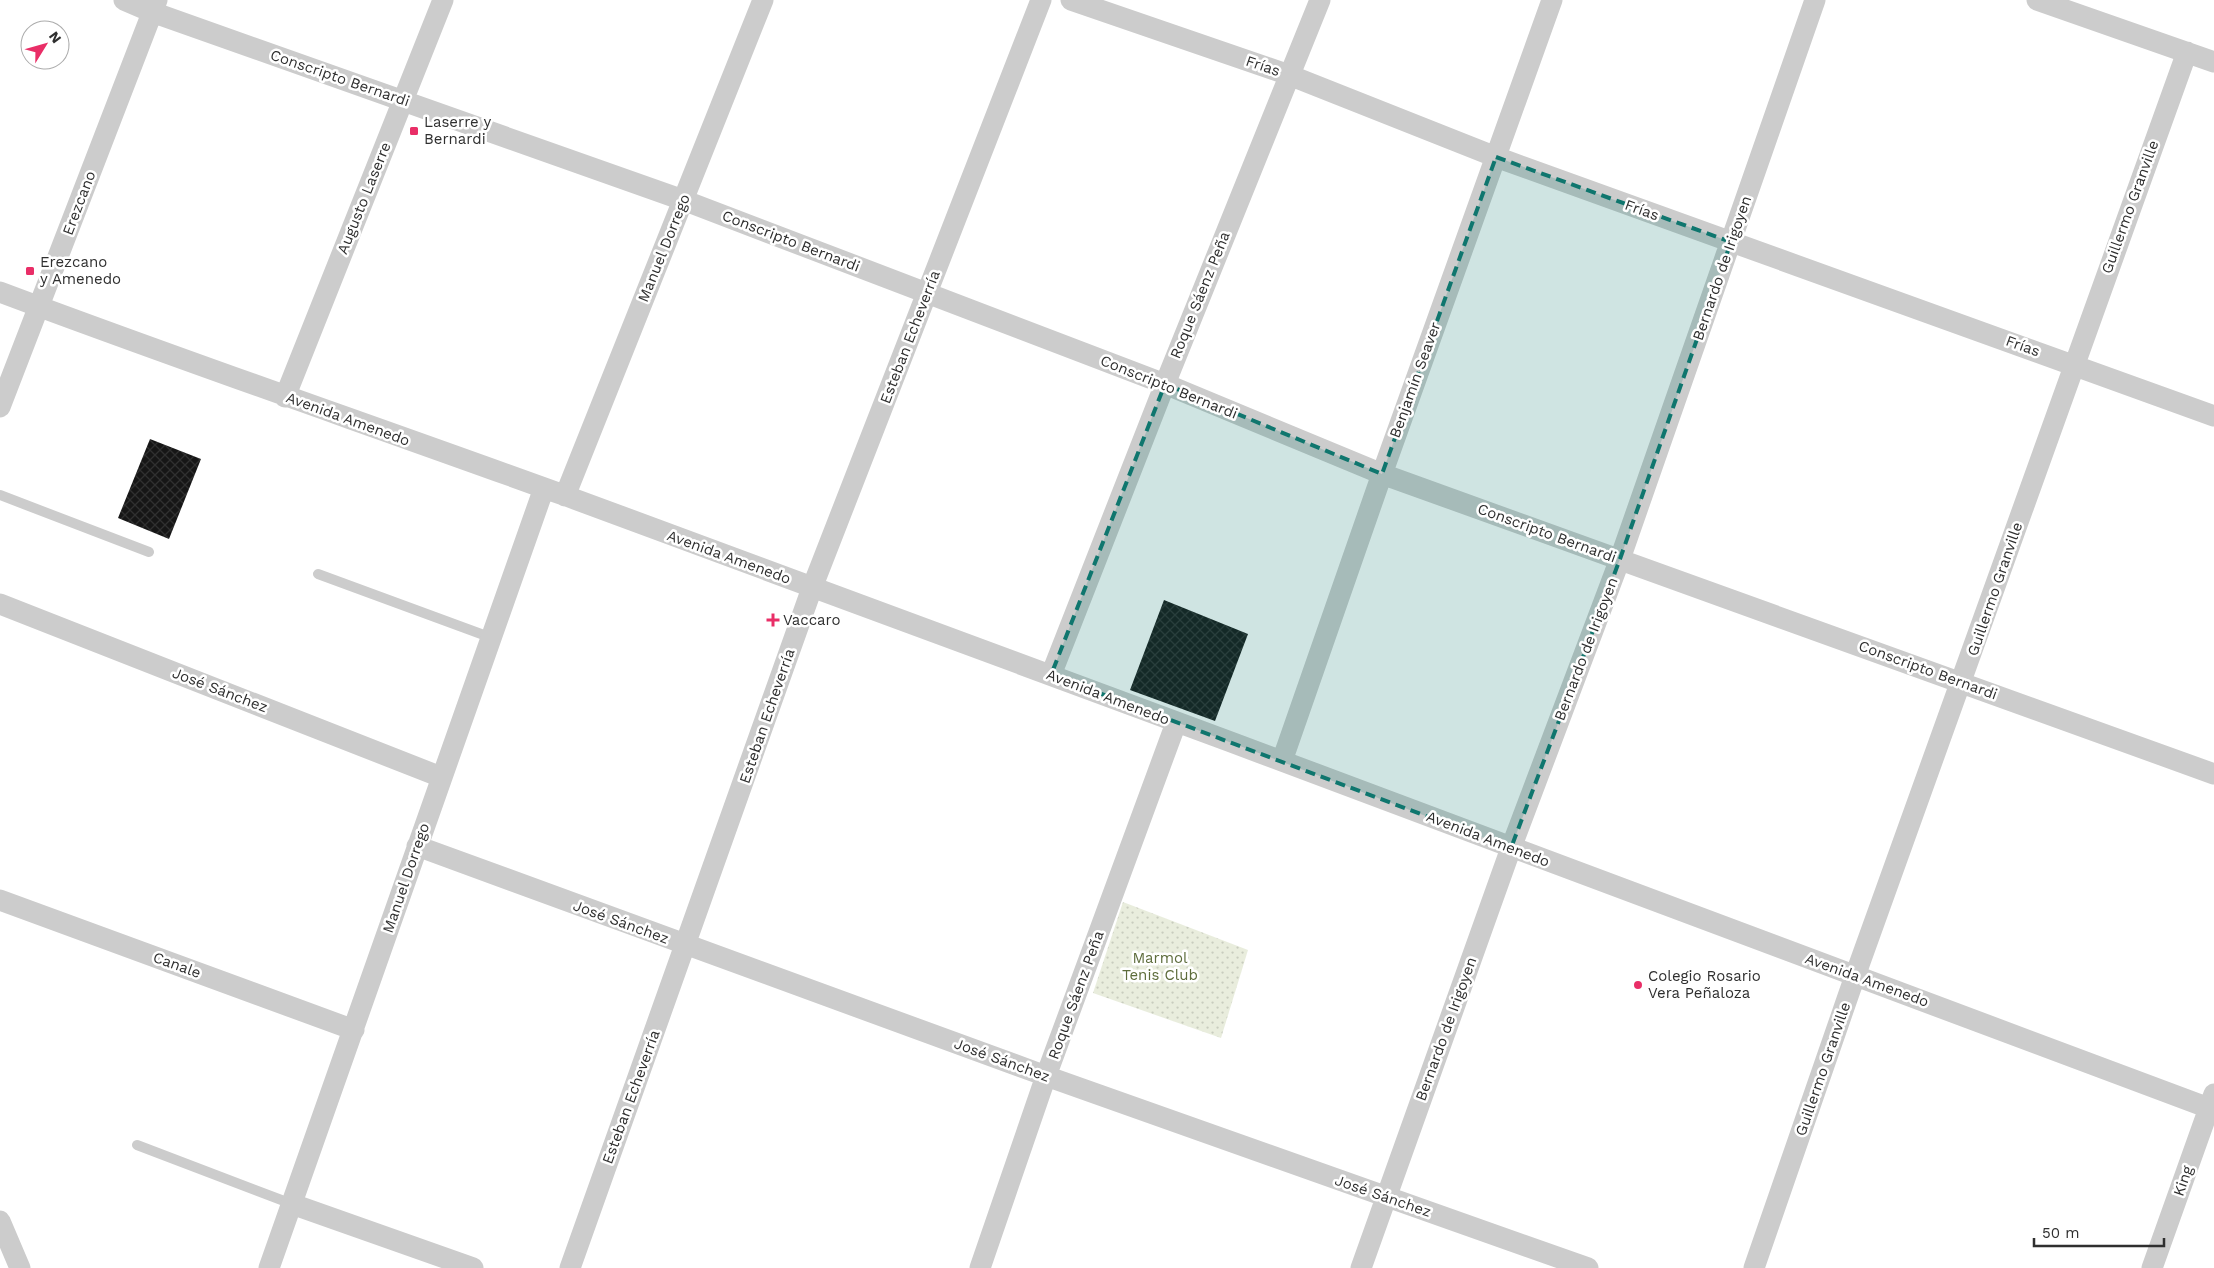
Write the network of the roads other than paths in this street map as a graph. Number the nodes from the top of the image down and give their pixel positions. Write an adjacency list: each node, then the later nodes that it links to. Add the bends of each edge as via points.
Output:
1 (124, 0): 10 (street, Conscripto Bernardi)
2 (444, 0): 15 (street, Augusto Laserre)
3 (763, 0): 17 (street, Manuel Dorrego)
4 (1041, 0): 20 (street, Esteban Echeverría)
5 (1071, 0): 14 (street, Frías)
6 (1320, 0): 14 (street, Roque Sáenz Peña)
7 (1552, 0): 16 (street, Benjamín Seaver)
8 (1814, 0): 18 (street, Bernardo de Irigoyen)
9 (2037, 0): 11 (street)
10 (155, 6): 15 (street, Conscripto Bernardi); 21 (street, Erezcano)
11 (2091, 9): 12 (street)
12 (2187, 52): 13 (street); 22 (street, Guillermo Granville)
13 (2214, 62)
14 (1289, 75): 16 (street, Frías); 23 (street, Roque Sáenz Peña)
15 (403, 101): 17 (street, Conscripto Bernardi); 24 (street, Augusto Laserre)
16 (1496, 157): 18 (street, Frías); 27 (street, Benjamín Seaver)
17 (683, 200): 20 (street, Conscripto Bernardi); 30 (street, Manuel Dorrego)
18 (1731, 242): 22 (street, Frías); 32 (street, Bernardo de Irigoyen)
19 (0, 292): 21 (street, Avenida Amenedo)
20 (928, 293): 23 (street, Conscripto Bernardi); 34 (street, Esteban Echeverría)
21 (39, 307): 24 (street, Avenida Amenedo); 25 (street, Erezcano)
22 (2074, 364): 26 (street, Frías); 38 (street, Guillermo Granville)
23 (1164, 384): 27 (street, Conscripto Bernardi); 37 (street, Roque Sáenz Peña)
24 (286, 397): 28 (street, Avenida Amenedo)
25 (0, 407)
26 (2214, 416)
27 (1382, 474): 32 (street, Conscripto Bernardi); 40 (street, Benjamín Seaver)
28 (544, 488): 30 (street, Avenida Amenedo); 36 (street, Manuel Dorrego)
29 (0, 495): 31 (lane)
30 (565, 496): 34 (street, Avenida Amenedo)
31 (149, 552)
32 (1620, 560): 38 (street, Conscripto Bernardi); 44 (street, Bernardo de Irigoyen)
33 (318, 574): 36 (lane)
34 (812, 588): 37 (street, Avenida Amenedo); 46 (street, Esteban Echeverría)
35 (0, 604): 42 (street, José Sánchez)
36 (492, 638): 42 (street, Manuel Dorrego)
37 (1051, 675): 39 (street, Avenida Amenedo)
38 (1962, 682): 41 (street, Conscripto Bernardi); 47 (street, Guillermo Granville)
39 (1176, 723): 40 (street, Avenida Amenedo); 49 (street, Roque Sáenz Peña)
40 (1282, 761): 44 (street, Avenida Amenedo)
41 (2214, 774)
42 (441, 776): 43 (street, Manuel Dorrego)
43 (417, 846): 46 (street, José Sánchez); 48 (street, Manuel Dorrego)
44 (1511, 848): 47 (street, Avenida Amenedo); 52 (street, Bernardo de Irigoyen)
45 (0, 900): 48 (street, Canale)
46 (686, 946): 49 (street, José Sánchez); 58 (street, Esteban Echeverría)
47 (1855, 976): 50 (street, Avenida Amenedo); 62 (street, Guillermo Granville)
48 (354, 1030): 53 (street, Manuel Dorrego)
49 (1046, 1076): 52 (street, José Sánchez); 59 (street, Roque Sáenz Peña)
50 (2212, 1104): 63 (street, King)
51 (137, 1145): 53 (lane)
52 (1386, 1197): 60 (street, Bernardo de Irigoyen); 61 (street, José Sánchez)
53 (292, 1204): 56 (street, Manuel Dorrego); 57 (street)
54 (0, 1221): 55 (street)
55 (20, 1268)
56 (269, 1268)
57 (473, 1268)
58 (570, 1268)
59 (980, 1268)
60 (1361, 1268)
61 (1588, 1268)
62 (1754, 1268)
63 (2152, 1268)

